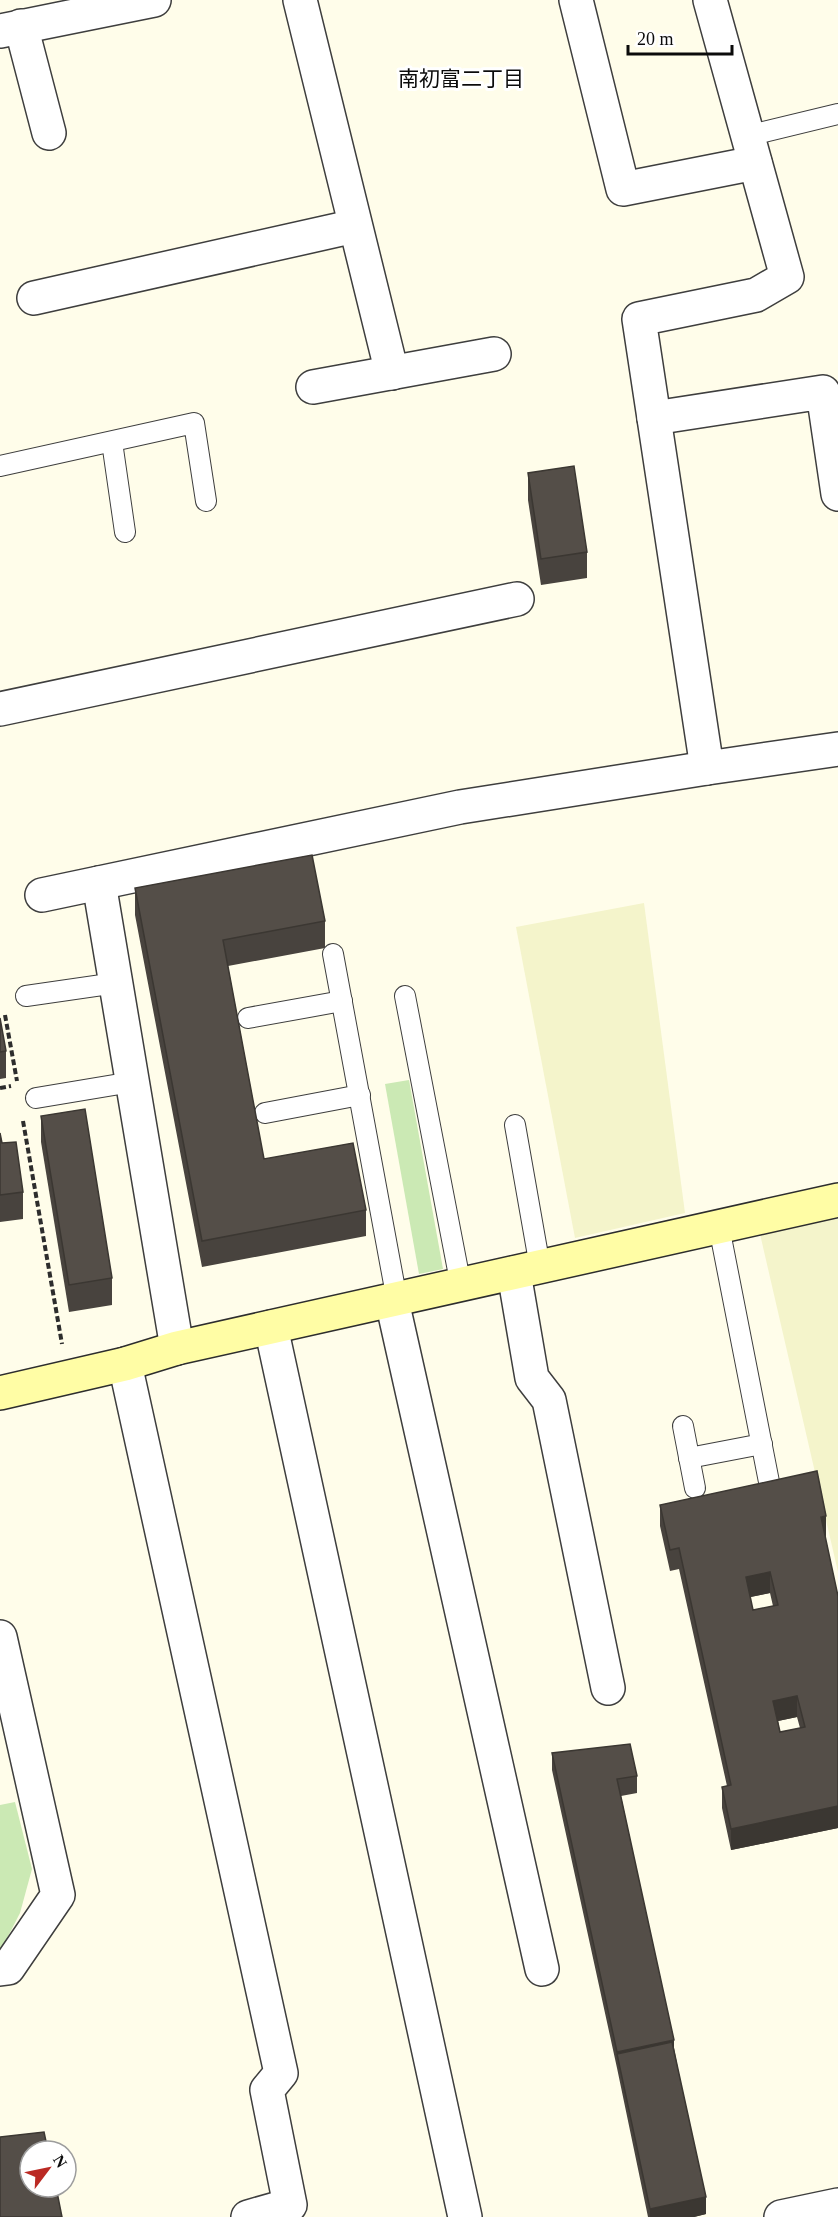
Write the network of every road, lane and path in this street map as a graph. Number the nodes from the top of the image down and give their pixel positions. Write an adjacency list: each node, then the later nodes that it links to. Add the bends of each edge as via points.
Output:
1 (154, 0): 5 (street)
2 (300, 0): 9 (street)
3 (576, 0): 8 (street, via 623,189)
4 (710, 0): 8 (street)
5 (11, 28): 7 (street)
6 (838, 114): 8 (lane)
7 (49, 133)
8 (751, 150): 14 (street, via 787,277 756,295 639,319)
9 (355, 226): 10 (street); 12 (street)
10 (34, 298)
11 (494, 354): 12 (street)
12 (392, 373): 13 (street)
13 (313, 387)
14 (654, 418): 17 (street, via 823,392); 23 (street)
15 (112, 442): 16 (lane); 18 (lane, via 194,423); 19 (lane)
16 (0, 466)
17 (838, 494)
18 (206, 501)
19 (125, 532)
20 (517, 599): 21 (street)
21 (0, 709)
22 (838, 749): 23 (street)
23 (707, 768): 24 (street, via 460,807)
24 (99, 883): 25 (street); 27 (street)
25 (42, 896)
26 (333, 954): 30 (lane)
27 (116, 983): 28 (lane); 33 (street)
28 (26, 996)
29 (405, 996): 43 (lane)
30 (342, 1001): 32 (lane); 35 (lane)
31 (4, 1006): 34 (path)
32 (248, 1018)
33 (132, 1082): 36 (lane); 46 (street)
34 (17, 1085)
35 (360, 1095): 37 (lane); 44 (lane)
36 (36, 1098)
37 (265, 1113)
38 (23, 1120): 48 (path)
39 (515, 1125): 42 (lane)
40 (838, 1200): 41 (street)
41 (719, 1227): 42 (street); 51 (lane)
42 (527, 1270): 43 (street); 56 (street, via 532,1378 549,1400)
43 (461, 1286): 44 (street)
44 (395, 1301): 45 (street); 57 (street)
45 (271, 1327): 46 (street); 61 (street)
46 (177, 1348): 47 (street)
47 (125, 1364): 48 (street); 60 (street, via 281,2073 267,2090 290,2205)
48 (67, 1378): 49 (street)
49 (0, 1393)
50 (683, 1426): 52 (lane)
51 (762, 1444): 52 (lane); 53 (lane)
52 (689, 1458): 54 (lane)
53 (770, 1487)
54 (695, 1488)
55 (0, 1637): 58 (street, via 58,1895 8,1968)
56 (608, 1688)
57 (542, 1969)
58 (0, 1970)
59 (838, 2205): 62 (street)
60 (248, 2217)
61 (465, 2217)
62 (782, 2217)

